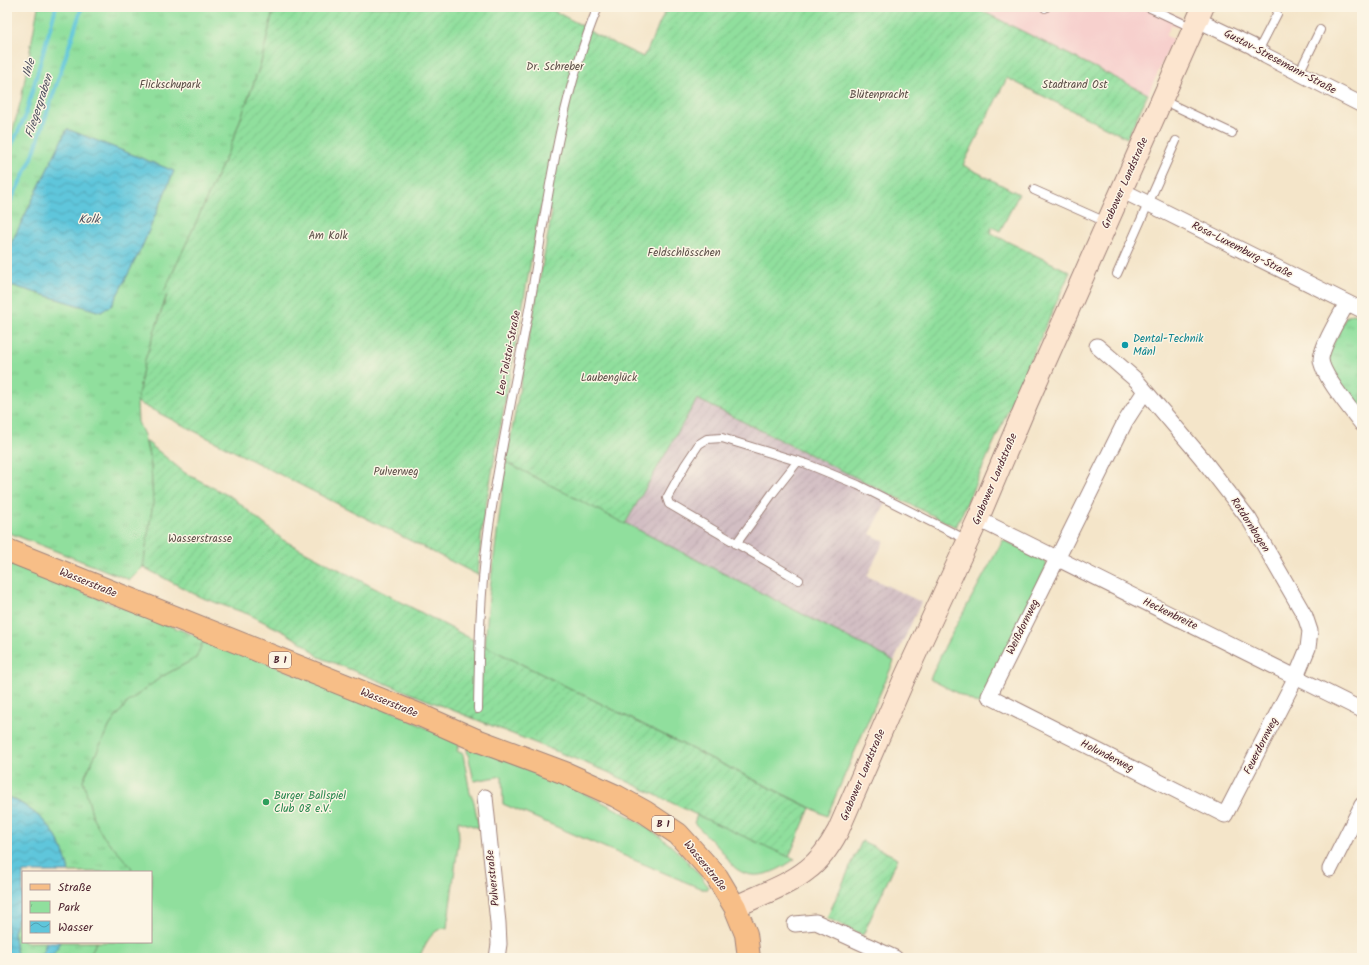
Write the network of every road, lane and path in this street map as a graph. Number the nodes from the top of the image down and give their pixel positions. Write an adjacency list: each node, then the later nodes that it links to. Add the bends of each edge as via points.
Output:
1 (598, 7): 31 (lane, Leo-Tolstoi-Straße, via 574,77 558,145 500,462 483,577)
2 (1148, 7): 4 (lane)
3 (1277, 14): 6 (lane)
4 (1198, 18): 6 (street, Gustav-Stresemann-Straße); 8 (main road, Grabower Landstraße)
5 (1320, 30): 7 (lane)
6 (1258, 51): 7 (street, Gustav-Stresemann-Straße)
7 (1299, 73): 9 (street, Gustav-Stresemann-Straße)
8 (1162, 100): 10 (lane); 13 (main road, Grabower Landstraße)
9 (1362, 105)
10 (1232, 133)
11 (1176, 141): 14 (lane)
12 (1034, 190): 15 (lane)
13 (1121, 190): 14 (street, Rosa-Luxemburg-Straße); 15 (main road, Grabower Landstraße)
14 (1148, 203): 16 (lane); 17 (street, Rosa-Luxemburg-Straße)
15 (1107, 223): 23 (main road, Grabower Landstraße)
16 (1117, 274)
17 (1347, 303): 18 (street, Rosa-Luxemburg-Straße); 21 (street, via 1322,353 1322,364 1326,375)
18 (1362, 310)
19 (1097, 346): 20 (street, Rotdornbogen)
20 (1145, 391): 27 (street, via 1125,422); 29 (street, Rotdornbogen, via 1202,457 1249,519 1305,616 1310,640)
21 (1362, 424)
22 (798, 461): 24 (lane, via 858,484); 25 (lane); 25 (lane, via 722,438 707,439 699,444 667,498 669,504)
23 (978, 519): 24 (main road, Grabower Landstraße); 27 (street, Heckenbreite)
24 (968, 540): 37 (main road, Grabower Landstraße, via 832,843 816,863 799,876)
25 (736, 544): 28 (lane)
26 (7, 550): 37 (main road, Wasserstraße / B 1, via 476,740 565,773 616,796 678,834 717,878)
27 (1057, 558): 29 (street, Heckenbreite); 30 (street, Weißdornweg)
28 (799, 580)
29 (1296, 677): 32 (street, Heckenbreite); 35 (street, Feuerdornweg)
30 (989, 696): 35 (street, Holunderweg)
31 (478, 709)
32 (1362, 710)
33 (485, 798): 39 (street, Pulverstraße, via 498,923)
34 (1362, 805): 36 (street)
35 (1225, 815)
36 (1330, 869)
37 (735, 907): 40 (main road, B 1, via 746,934)
38 (796, 924): 41 (street, via 816,922)
39 (497, 958)
40 (749, 958)
41 (895, 958)

